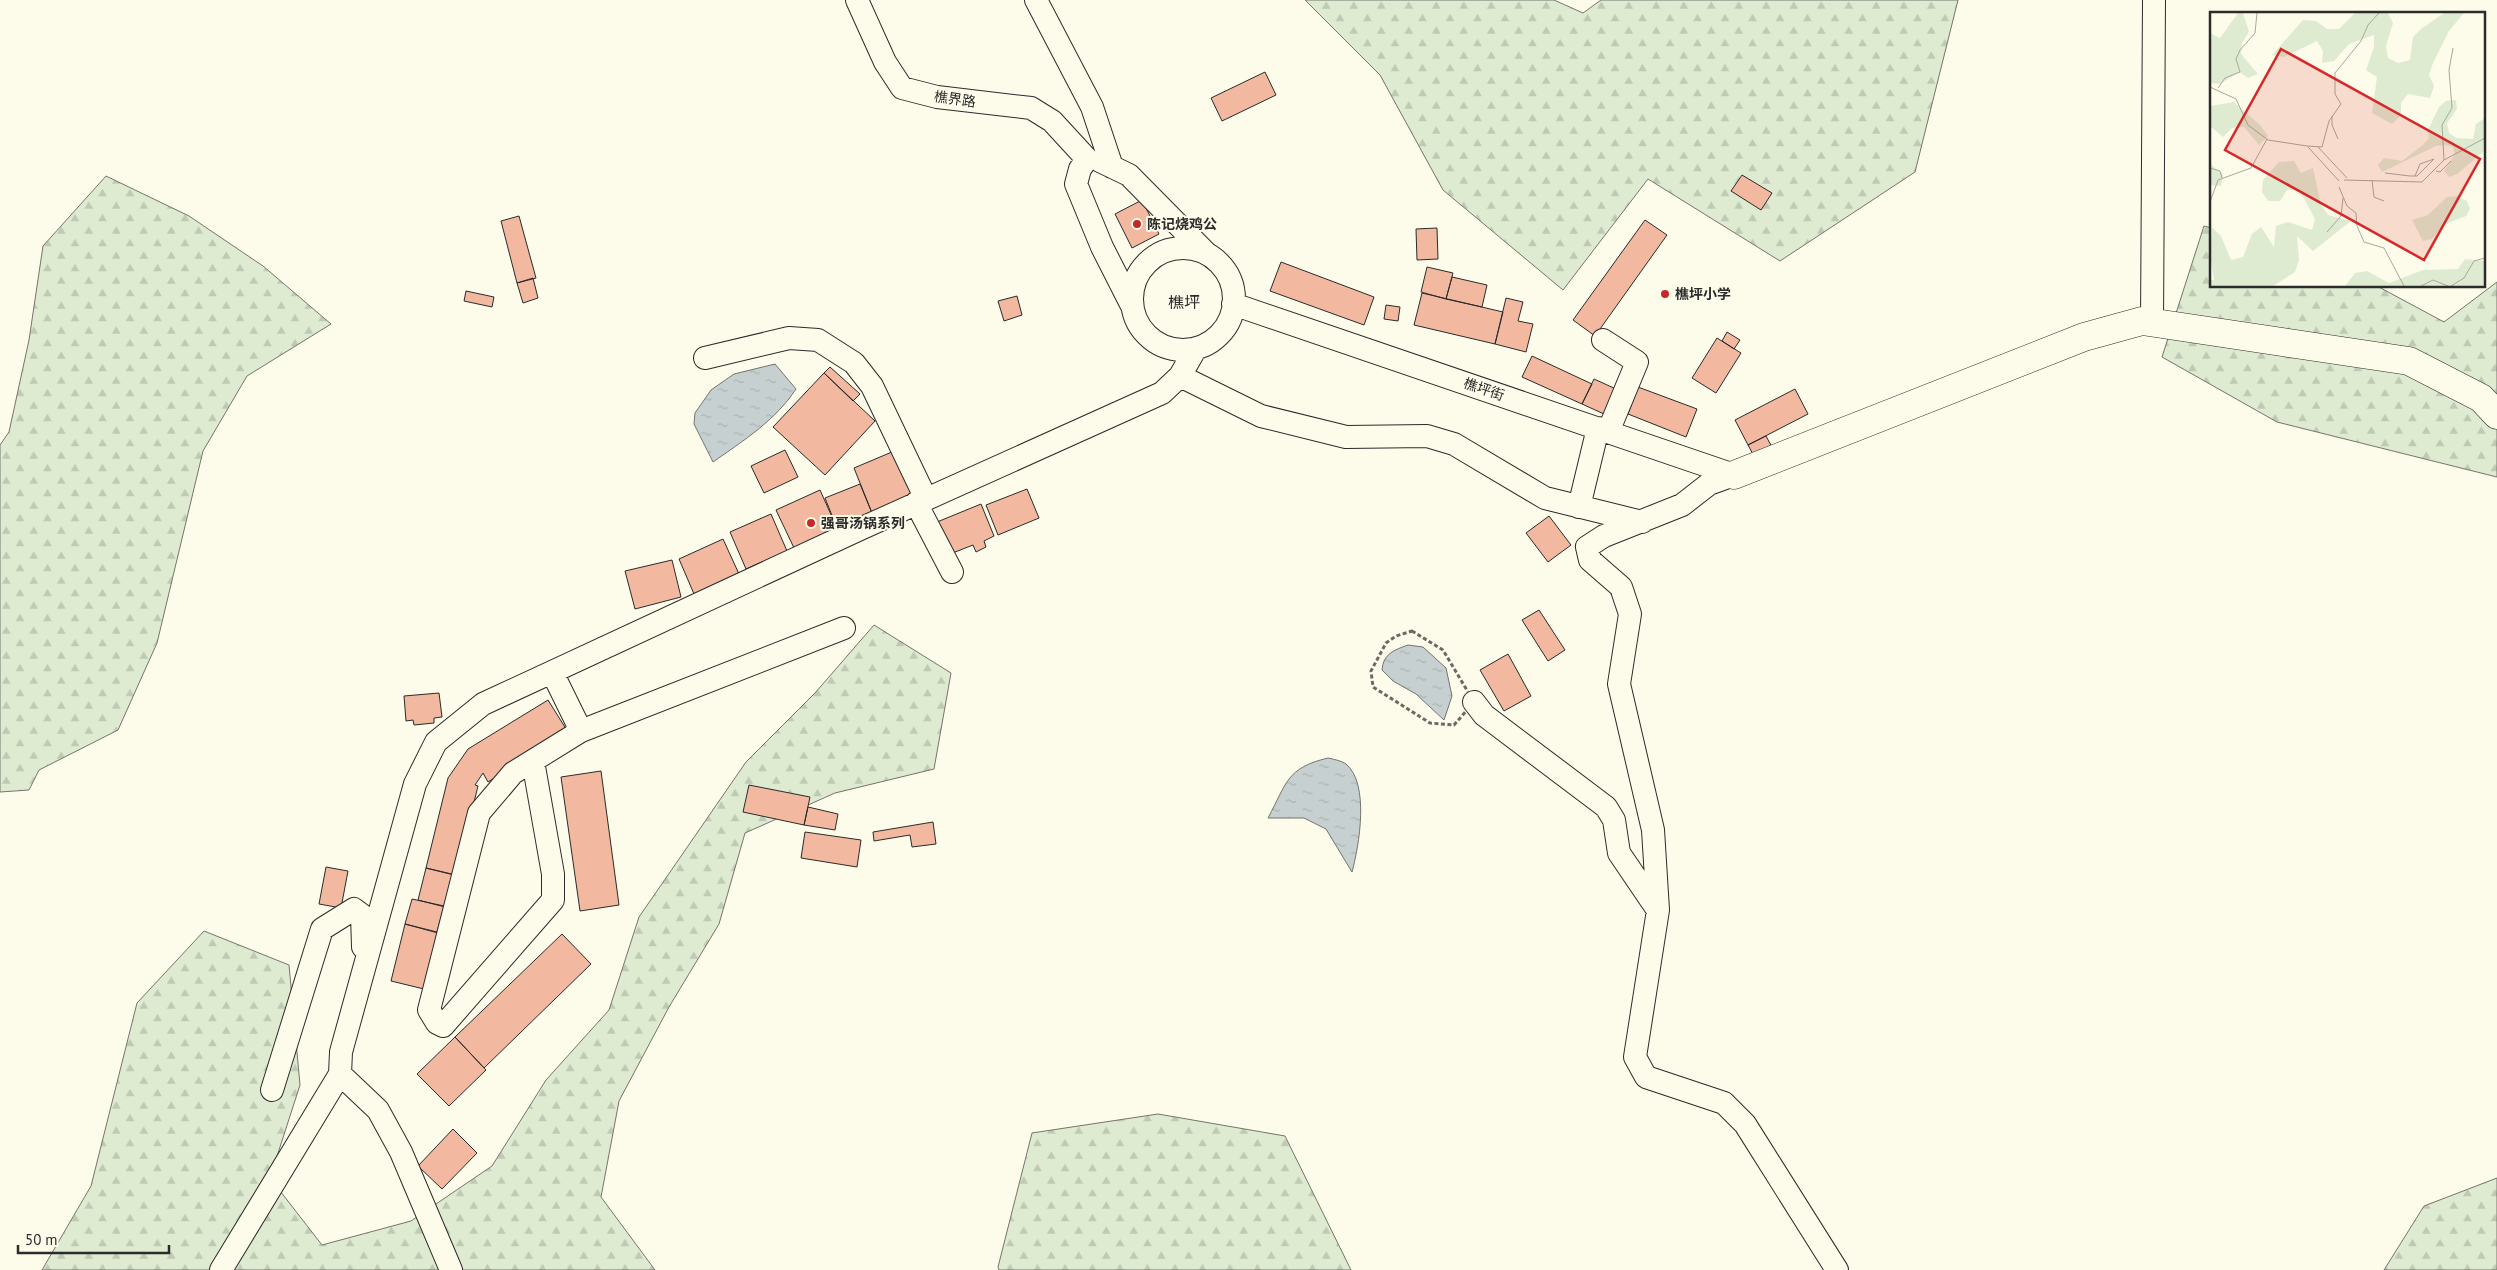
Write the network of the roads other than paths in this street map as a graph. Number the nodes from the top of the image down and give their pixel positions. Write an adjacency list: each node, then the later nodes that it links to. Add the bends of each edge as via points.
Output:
1 (857, 0): 4 (street, 樵界路, via 885,62 902,88 937,97 1031,108 1052,121)
2 (1036, 0): 5 (street, via 1092,107)
3 (2154, 0): 9 (street)
4 (1087, 160): 5 (street, via 1098,160); 8 (street, via 1080,169 1076,184 1102,247)
5 (1112, 166): 6 (street, via 1129,175)
6 (1206, 253): 7 (street, via 1220,264 1230,280); 8 (street, via 1182,248 1158,254 1148,261 1134,281)
7 (1234, 304): 11 (street, via 1225,327 1217,336); 15 (street, 樵坪街)
8 (1132, 306): 11 (street, via 1141,328 1149,337 1171,348)
9 (2152, 323): 14 (main road, via 2409,361 2481,398); 16 (main road, via 2142,321 2084,337)
10 (1603, 340): 15 (street, via 1637,362)
11 (1196, 348): 13 (street)
12 (705, 358): 17 (street, via 789,338 818,340 854,363 872,386)
13 (1180, 376): 17 (street, via 1162,393); 18 (street, via 1261,416 1346,437 1427,436 1454,444 1545,498)
14 (2497, 415)
15 (1603, 430): 16 (street, 樵坪街); 18 (street)
16 (1734, 475): 19 (street, via 1709,484 1682,505)
17 (921, 501): 20 (street); 22 (street)
18 (1579, 506): 19 (street)
19 (1642, 522): 26 (street, via 1604,536 1587,547 1590,560 1621,588 1630,614 1619,684 1653,830)
20 (952, 572)
21 (844, 628): 24 (street)
22 (552, 672): 24 (street); 27 (street, via 483,704 436,742 415,784)
23 (1474, 702): 26 (street, via 1484,715 1606,806 1614,820 1620,853)
24 (581, 731): 25 (street)
25 (533, 761): 25 (street, via 513,773 479,813 429,1010 437,1023 443,1026 553,900 553,874)
26 (1658, 910): 32 (street, via 1635,1058 1646,1077 1724,1103 1745,1124)
27 (364, 968): 28 (street, via 341,1052); 29 (street, via 362,915 354,910 322,928)
28 (340, 1074): 30 (street); 31 (street, via 378,1110 401,1152)
29 (272, 1090)
30 (221, 1270)
31 (451, 1270)
32 (1837, 1270)

